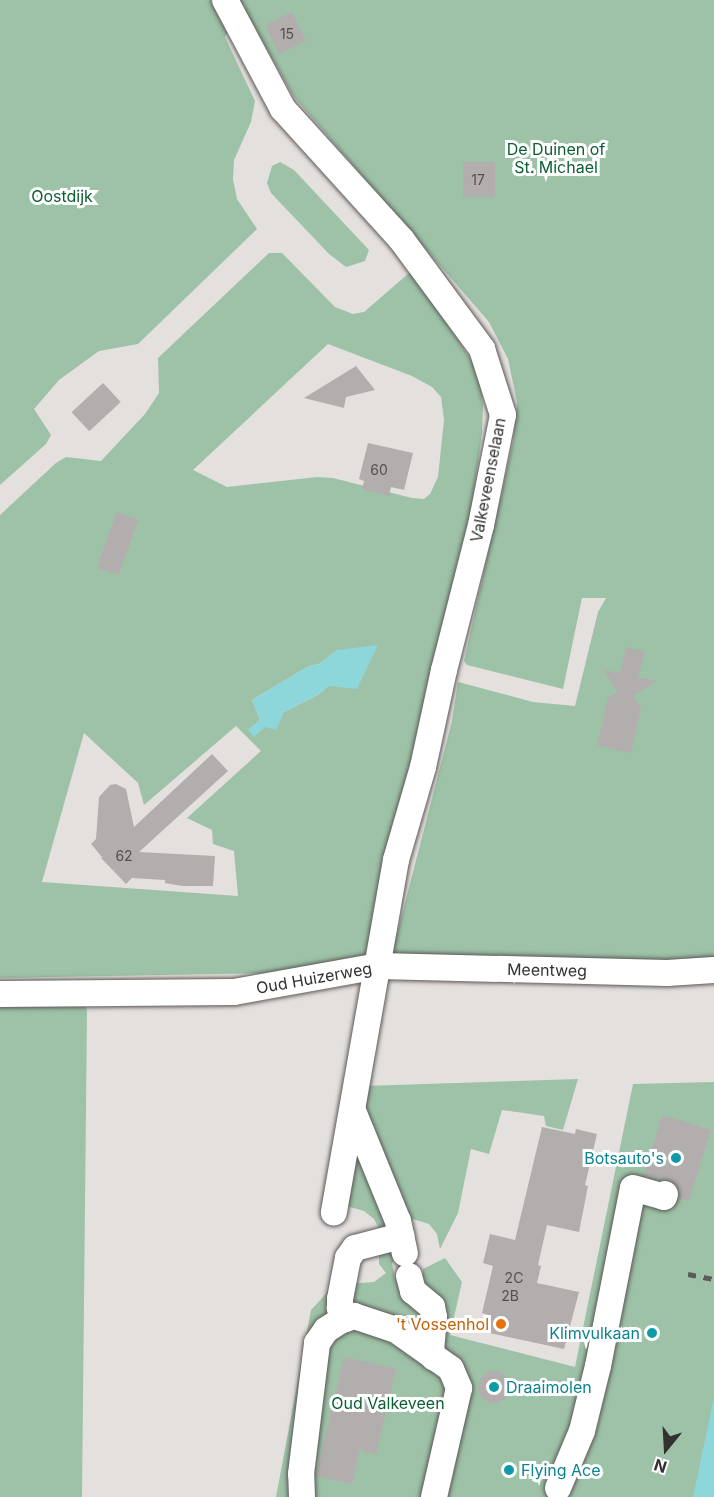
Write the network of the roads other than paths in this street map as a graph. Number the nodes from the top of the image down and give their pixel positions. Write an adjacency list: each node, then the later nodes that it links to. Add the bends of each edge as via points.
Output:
1 (225, 0): 2 (street, Valkeveenselaan, via 283,109 401,239 482,349 503,415 482,525 423,767 396,860)
2 (379, 966): 3 (street, Meentweg, via 667,973); 4 (street, Oud Huizerweg, via 234,992); 5 (street, Oud Huizerweg)
3 (714, 970)
4 (0, 994)
5 (353, 1111): 7 (street, Oud Huizerweg); 8 (street)
6 (665, 1194): 11 (street, via 664,1197 633,1188 584,1420)
7 (334, 1213)
8 (405, 1255): 9 (street, via 354,1248 348,1258 340,1299); 10 (street, via 413,1291 432,1307)
9 (346, 1319): 10 (street, via 354,1316 396,1330); 12 (street, via 326,1330 316,1343 301,1474)
10 (434, 1358): 13 (street, via 451,1369 459,1388)
11 (558, 1488)
12 (302, 1497)
13 (434, 1497)

